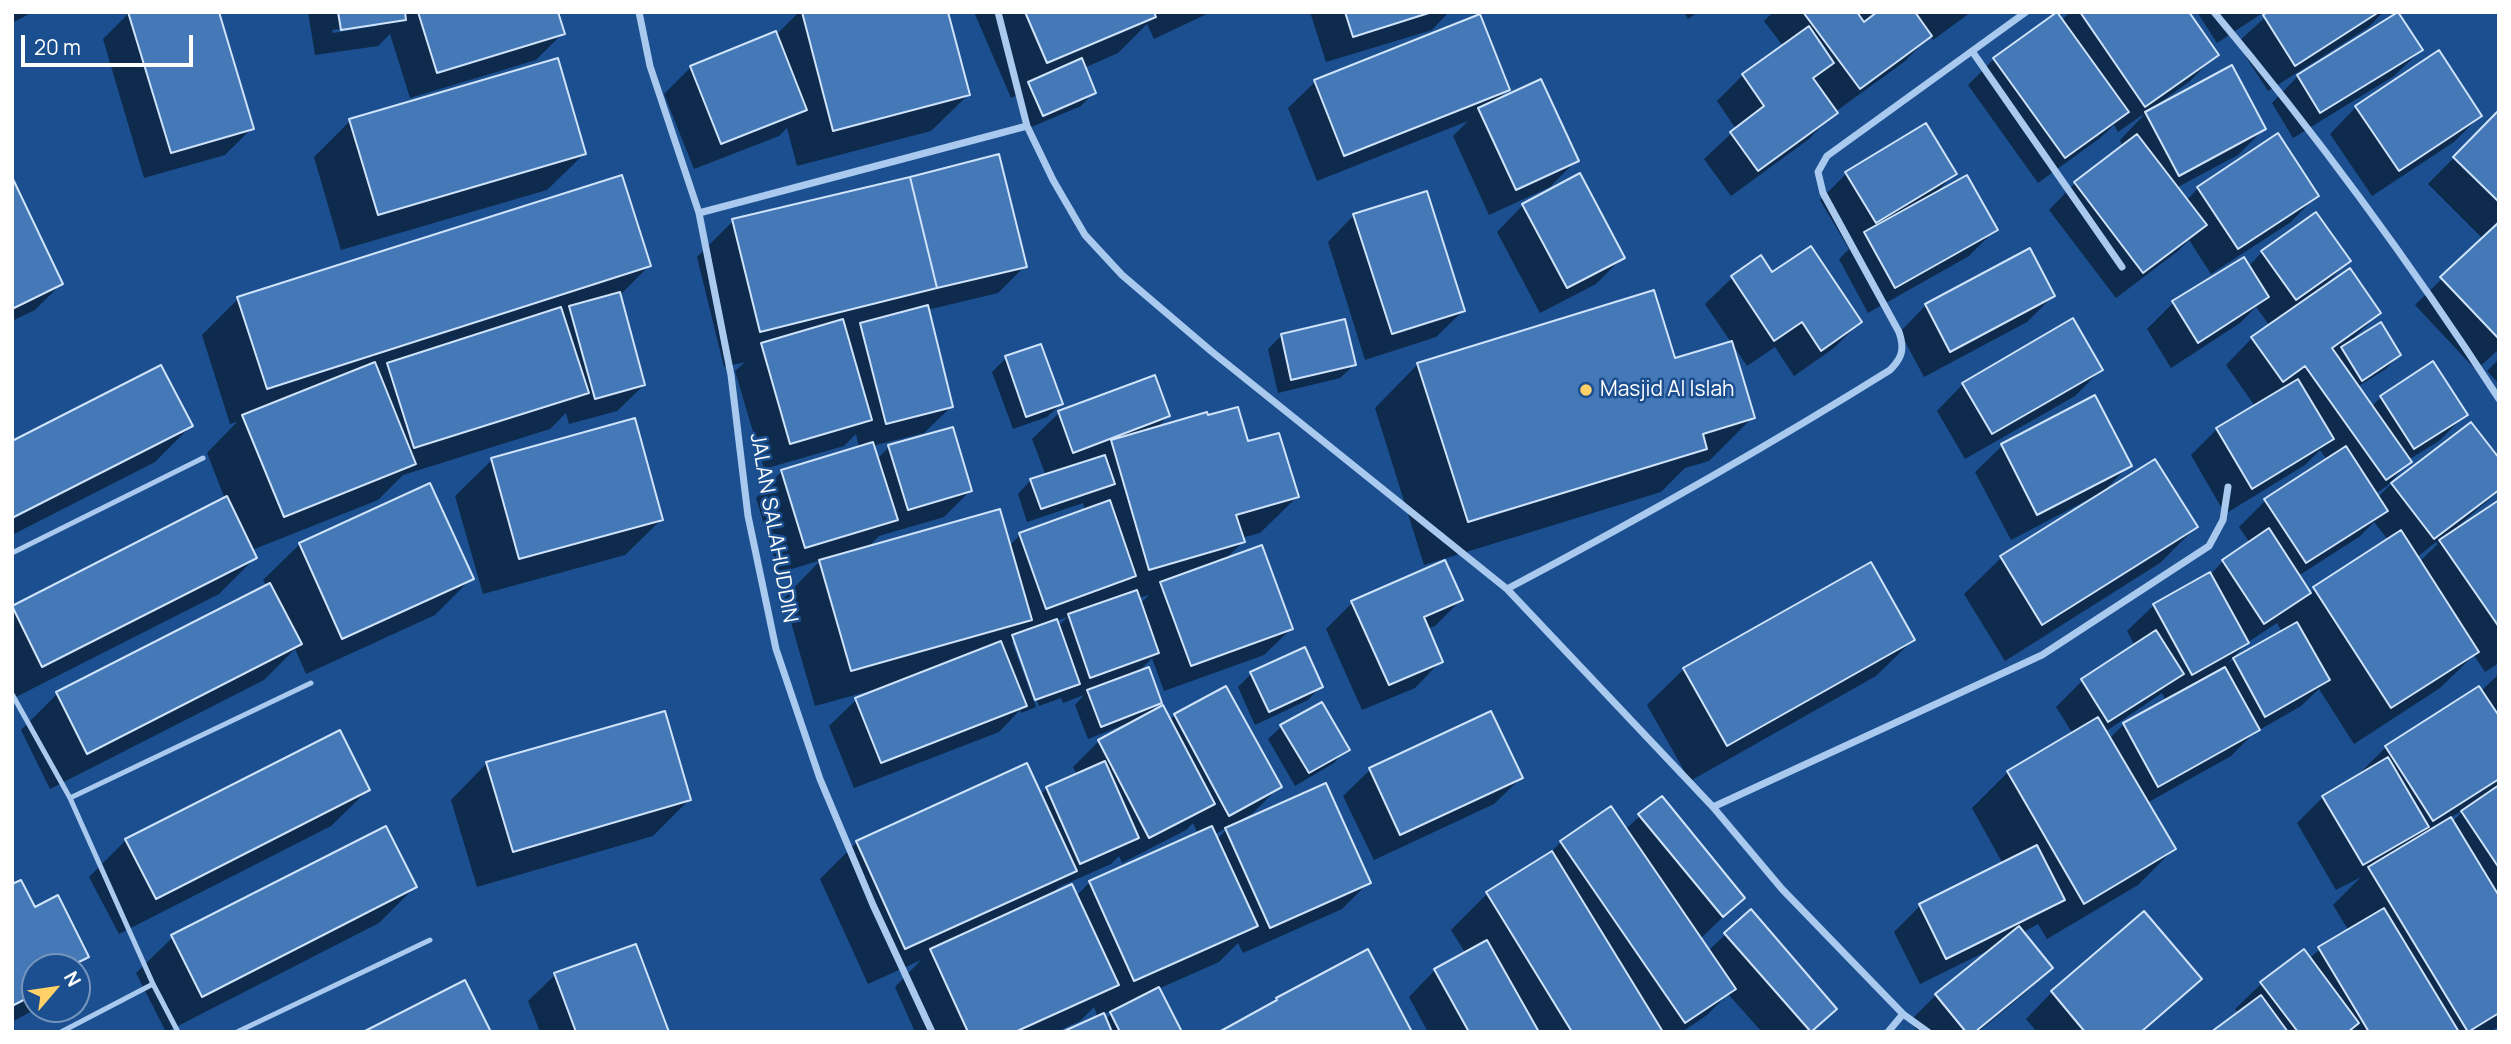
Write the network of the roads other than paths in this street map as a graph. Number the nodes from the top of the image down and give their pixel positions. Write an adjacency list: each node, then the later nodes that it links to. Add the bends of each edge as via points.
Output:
1 (639, 12): 7 (street, JALAN SALAHUDDIN, via 650,66)
2 (998, 12): 6 (street)
3 (2026, 12): 5 (street)
4 (2214, 12): 9 (street, via 2356,192)
5 (1972, 51): 8 (street); 13 (street, via 1827,156 1818,172 1823,193 1899,332 1903,343 1897,363 1797,429)
6 (1027, 126): 7 (street); 13 (street, via 1085,235 1122,275)
7 (699, 213): 24 (street, JALAN SALAHUDDIN, via 731,375 748,516 776,649 820,779)
8 (2122, 267)
9 (2499, 399)
10 (203, 458): 12 (lane)
11 (2228, 487): 17 (street, via 2223,520 2209,546 2042,655)
12 (12, 553)
13 (1507, 589): 17 (street)
14 (312, 683): 16 (lane)
15 (12, 694): 16 (lane)
16 (71, 798): 19 (lane)
17 (1713, 807): 20 (street, via 1782,889)
18 (430, 940): 23 (lane)
19 (153, 984): 21 (lane); 22 (lane)
20 (1903, 1014): 25 (street); 26 (street)
21 (61, 1032)
22 (178, 1032)
23 (237, 1032)
24 (932, 1032)
25 (1888, 1032)
26 (1928, 1032)

